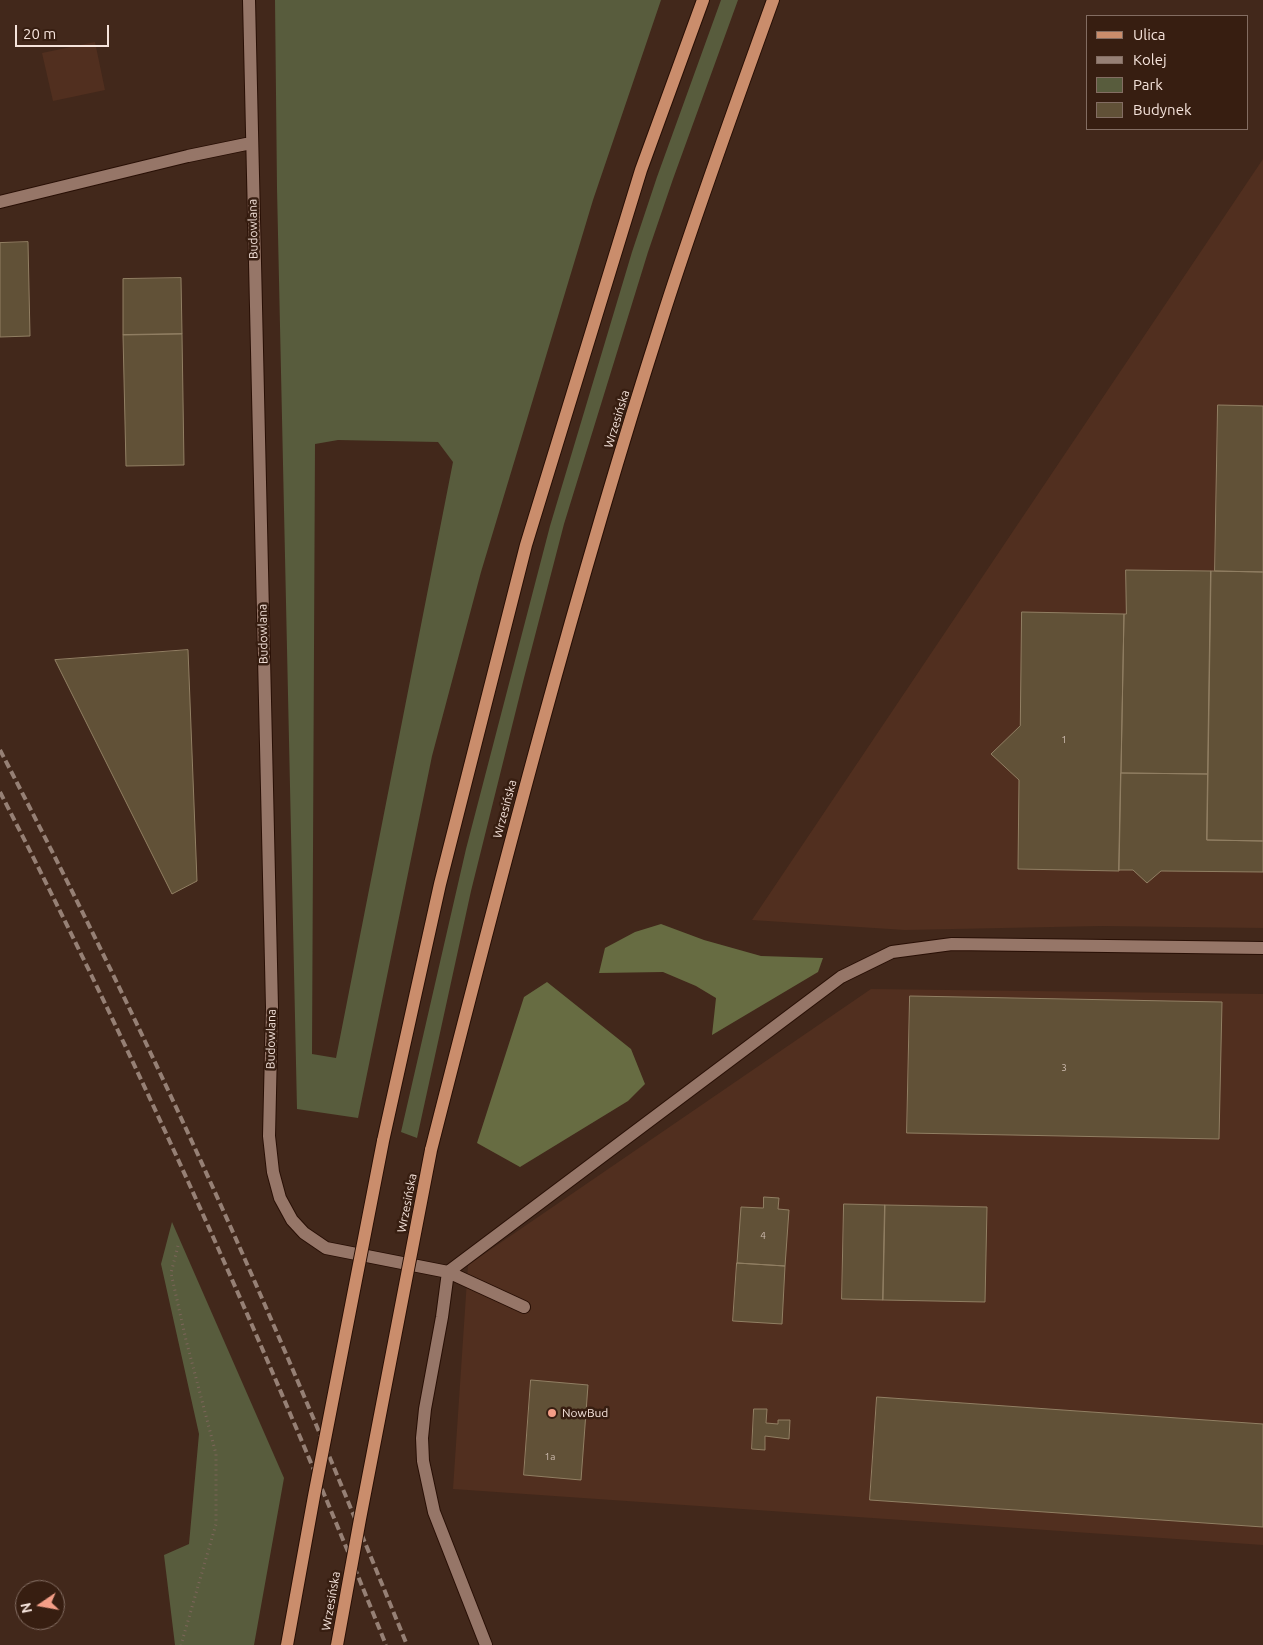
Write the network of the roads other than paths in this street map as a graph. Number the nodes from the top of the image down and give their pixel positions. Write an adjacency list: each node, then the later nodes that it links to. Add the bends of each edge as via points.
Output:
1 (249, 0): 4 (street, Budowlana)
2 (704, 0): 9 (main road, bridge, via 641,170 526,545 440,884 383,1141)
3 (773, 0): 10 (main road, Wrzesińska, bridge, via 662,320 550,694 431,1150)
4 (251, 143): 5 (street); 7 (street, Budowlana, via 272,1007 268,1136 272,1172 280,1198 292,1220 326,1248)
5 (0, 202)
6 (1263, 948): 7 (street, via 952,944 892,952 841,977)
7 (448, 1272): 8 (street); 11 (street, via 425,1408 423,1460 434,1512)
8 (524, 1307)
9 (287, 1645)
10 (337, 1645)
11 (486, 1645)

